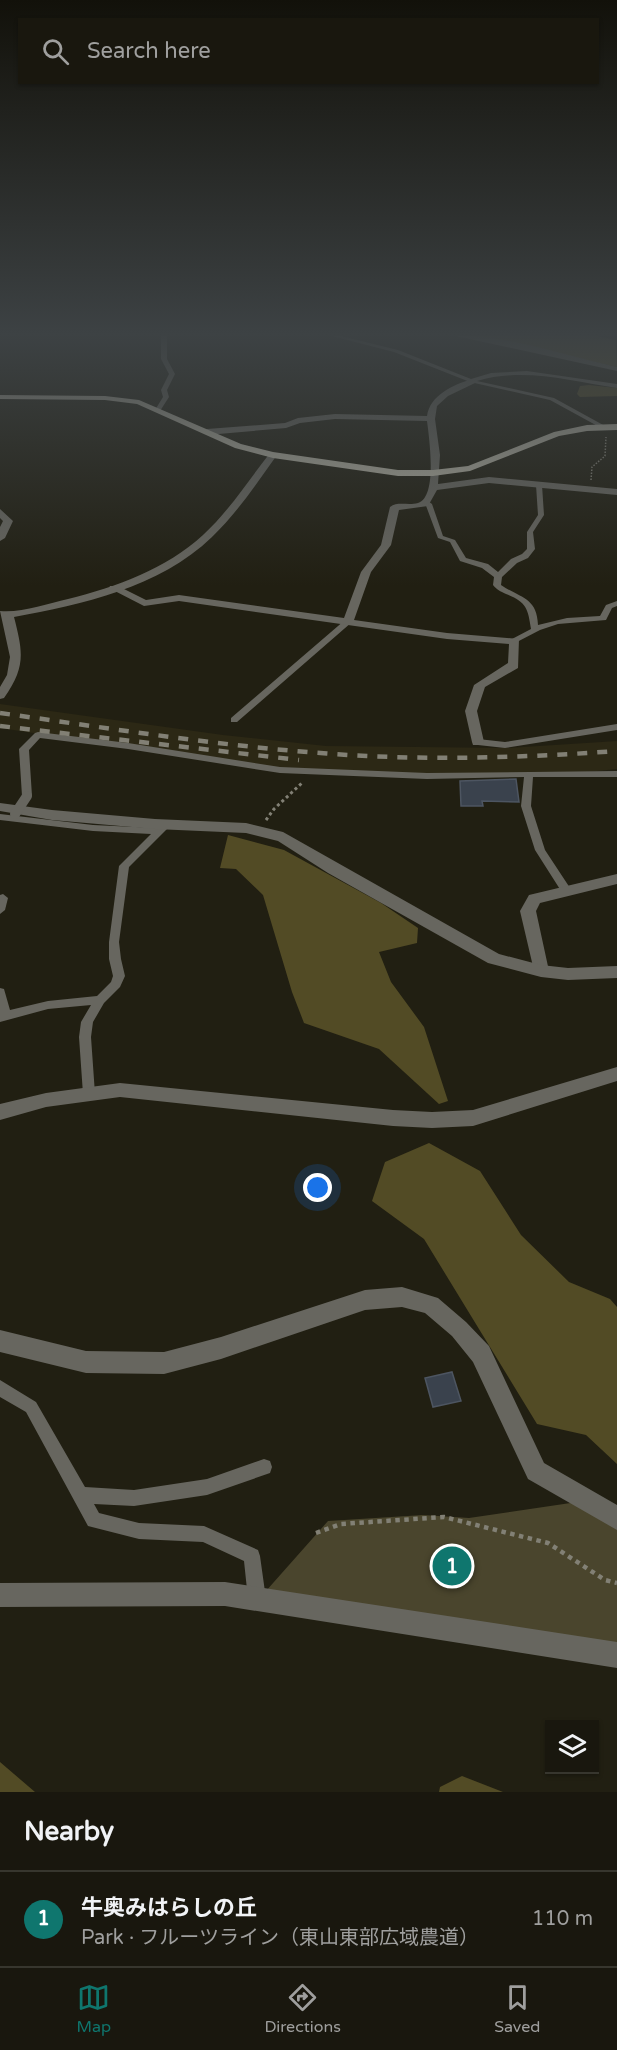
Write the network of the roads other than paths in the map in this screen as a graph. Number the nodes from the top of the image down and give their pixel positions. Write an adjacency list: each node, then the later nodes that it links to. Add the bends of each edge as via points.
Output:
1 (177, 419): 8 (main road)
2 (311, 419): 8 (street)
3 (389, 419): 4 (street)
4 (431, 419): 10 (street, via 436,455)
5 (588, 419): 6 (lane)
6 (603, 427): 7 (main road); 10 (main road, via 557,434 496,460)
7 (617, 427)
8 (207, 432): 9 (main road, via 238,446)
9 (273, 455): 10 (main road, via 372,471); 18 (street, via 197,546 164,568)
10 (433, 473): 12 (street)
11 (539, 485): 12 (street, via 489,480); 13 (street); 17 (lane, via 541,515 530,531 531,549)
12 (433, 488): 14 (street)
13 (617, 492)
14 (428, 503): 17 (lane, via 440,537 453,541 463,559 485,566); 21 (street, via 395,507 386,544 366,572)
15 (0, 512): 16 (street, via 8,521)
16 (0, 538)
17 (498, 576): 22 (lane, via 499,588 519,596 532,608)
18 (114, 588): 20 (street, via 58,605); 21 (street, via 144,603 179,598)
19 (617, 603): 22 (lane, via 603,618 555,621)
20 (4, 615): 24 (street, via 17,655 16,668)
21 (348, 622): 23 (street); 25 (lane)
22 (534, 628): 23 (lane)
23 (515, 641): 27 (street, via 514,665 480,686 471,711)
24 (0, 695)
25 (234, 720)
26 (617, 727): 27 (lane, via 505,745)
27 (478, 742)
28 (529, 774): 29 (lane); 31 (lane, bridge, via 428,776 280,771 38,735 24,749 27,796); 35 (lane, via 529,817 540,850)
29 (617, 774)
30 (0, 807): 33 (street)
31 (14, 816): 32 (lane); 33 (lane, via 93,828)
32 (0, 817)
33 (162, 828): 38 (street, via 246,828 282,837 494,959); 41 (lane, via 124,866 114,942 119,976)
34 (617, 879): 35 (street)
35 (567, 891): 38 (street, via 534,899 528,911)
36 (3, 898): 37 (lane)
37 (0, 910)
38 (541, 971): 39 (street)
39 (617, 972)
40 (0, 992): 42 (lane)
41 (100, 1000): 42 (lane, via 48,1005); 44 (lane, via 87,1022)
42 (2, 1016)
43 (617, 1074): 44 (street, via 473,1118 432,1120 120,1090)
44 (89, 1094): 45 (street)
45 (0, 1112)
46 (0, 1341): 50 (street, via 86,1362 164,1363 365,1300 402,1297 431,1305 481,1354 536,1471)
47 (0, 1388): 49 (lane, via 31,1407)
48 (264, 1467): 49 (lane, via 207,1487 134,1498)
49 (80, 1495): 52 (lane, via 94,1520 139,1531 204,1534 252,1556)
50 (617, 1518)
51 (0, 1595): 52 (street, via 225,1594)
52 (258, 1600): 53 (street)
53 (617, 1654)

